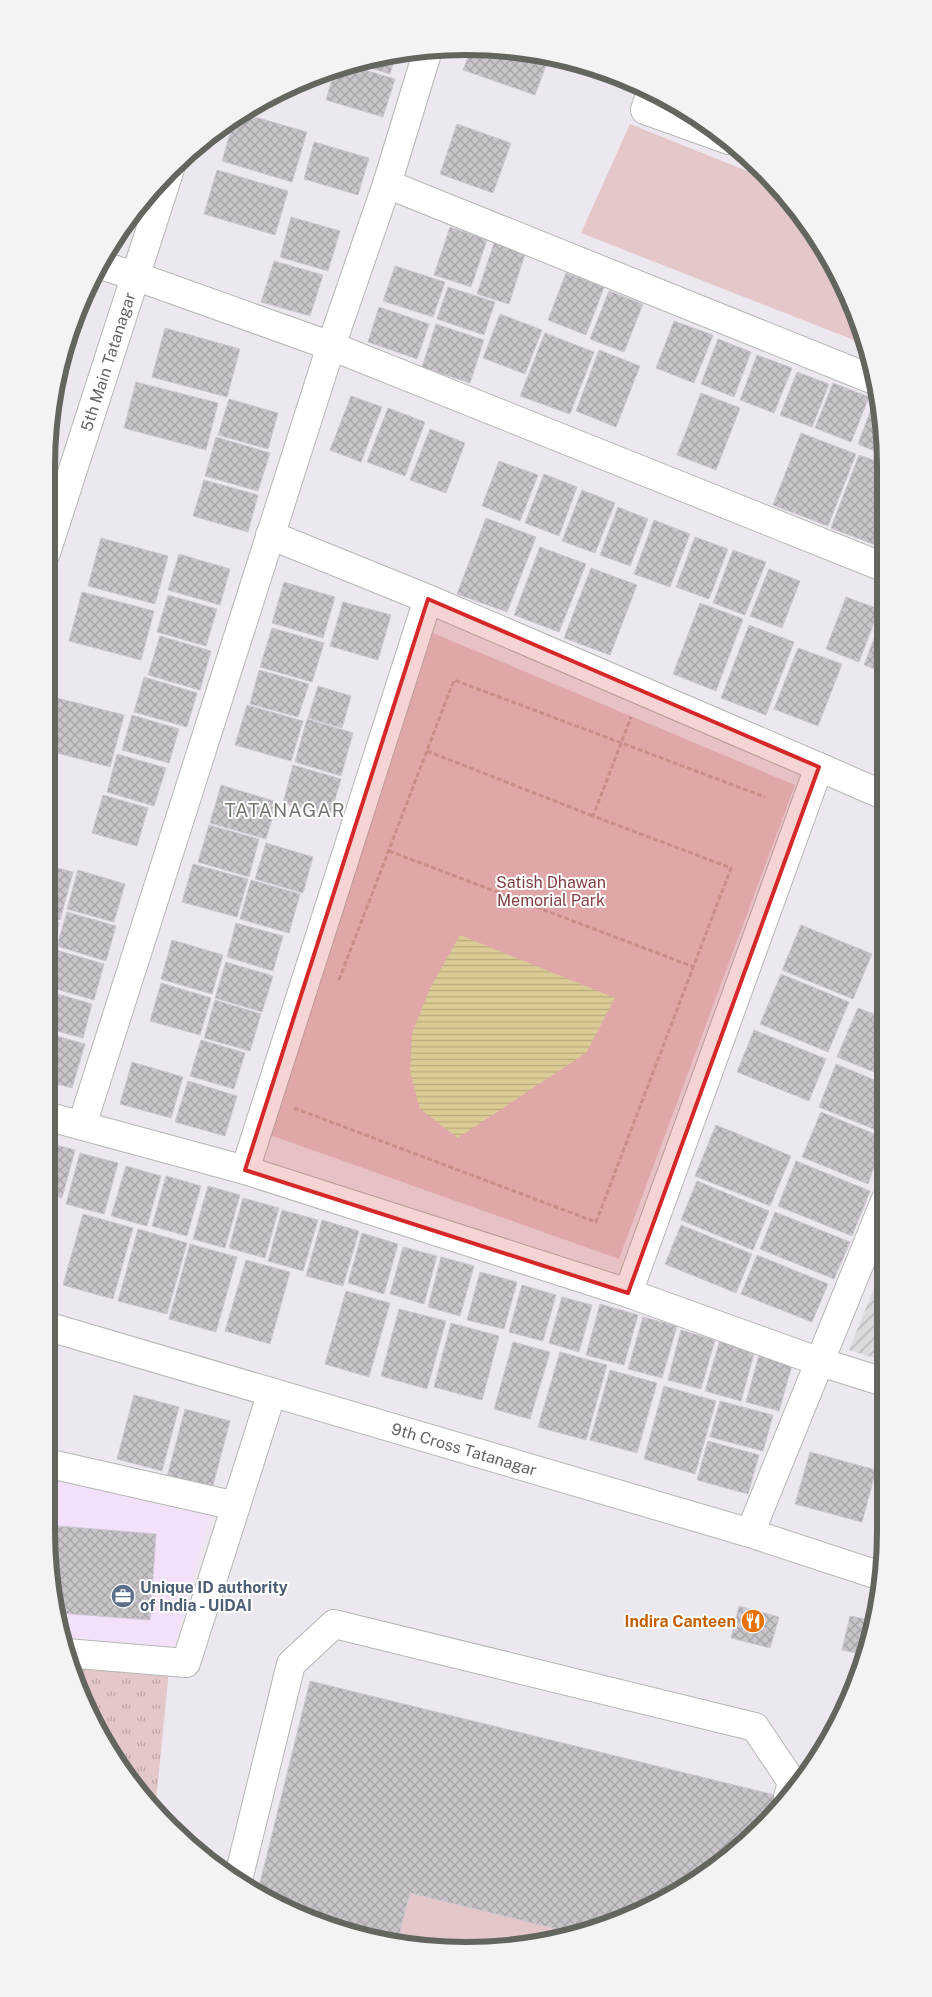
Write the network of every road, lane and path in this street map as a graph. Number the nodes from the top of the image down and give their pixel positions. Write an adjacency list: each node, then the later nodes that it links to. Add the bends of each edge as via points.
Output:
1 (426, 57): 4 (street)
2 (649, 98): 3 (street, via 645,110)
3 (703, 131)
4 (387, 184): 8 (street); 9 (street)
5 (164, 187): 7 (street, 5th Main Tatanagar)
6 (106, 267): 7 (street)
7 (135, 276): 8 (street); 10 (street, 5th Main Tatanagar)
8 (331, 346): 11 (street); 12 (street)
9 (867, 377)
10 (55, 526)
11 (270, 535): 13 (street); 26 (street)
12 (877, 565)
13 (428, 599): 14 (street); 27 (street)
14 (641, 691): 15 (path); 17 (street)
15 (621, 742): 16 (path, via 454,680); 19 (path); 20 (path)
16 (427, 751): 20 (path); 21 (path)
17 (819, 767): 18 (street); 29 (street)
18 (877, 787)
19 (765, 797)
20 (593, 816): 22 (path, via 732,868)
21 (388, 851): 22 (path); 23 (path)
22 (694, 967): 24 (path, via 596,1222)
23 (336, 988)
24 (290, 1106)
25 (55, 1118): 26 (street)
26 (82, 1125): 27 (street)
27 (245, 1170): 29 (street)
28 (877, 1221): 31 (street)
29 (628, 1293): 31 (street)
30 (55, 1329): 33 (street, 9th Cross Tatanagar)
31 (820, 1362): 32 (street); 36 (street)
32 (877, 1380)
33 (272, 1392): 35 (street); 36 (street, 9th Cross Tatanagar)
34 (55, 1466): 35 (street)
35 (236, 1506): 38 (street, via 186,1663)
36 (750, 1534): 37 (street, 9th Cross Tatanagar)
37 (874, 1574)
38 (74, 1654)
39 (792, 1781): 40 (street, via 755,1726 334,1624 292,1664)
40 (240, 1874)

